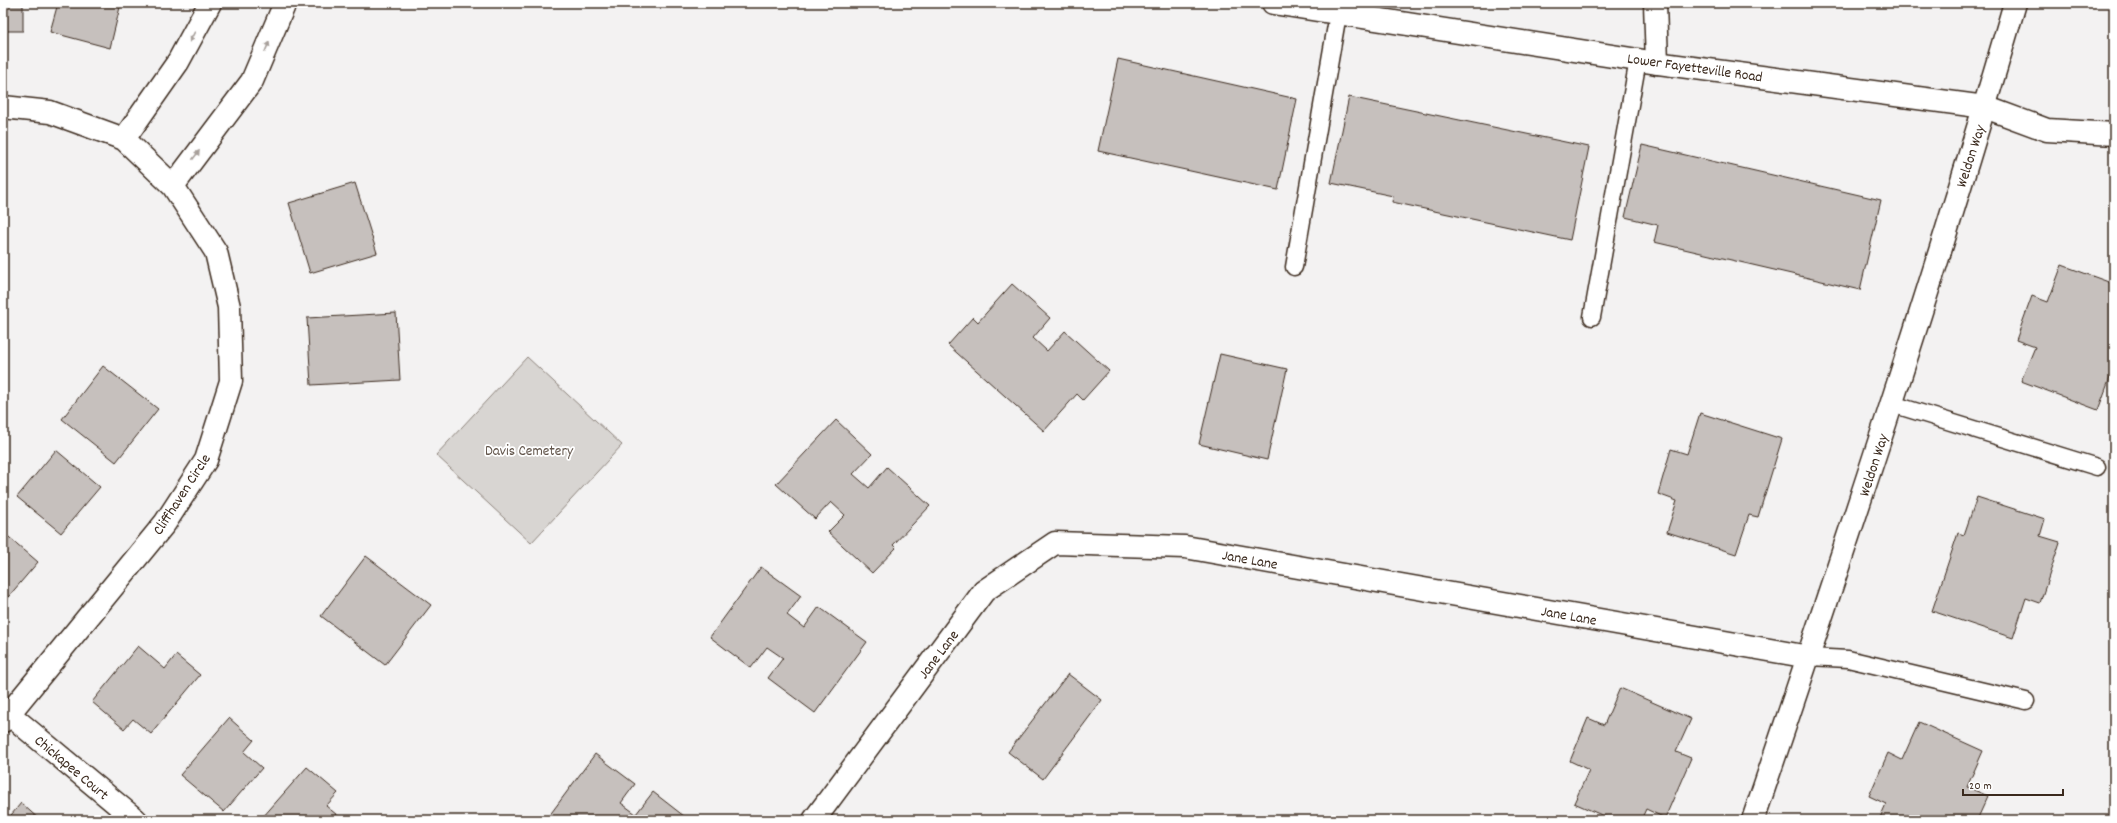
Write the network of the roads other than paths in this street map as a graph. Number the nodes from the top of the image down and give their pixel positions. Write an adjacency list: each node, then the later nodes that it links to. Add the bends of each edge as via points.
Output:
1 (210, 3): 11 (street, one-way to 11, via 178,62)
2 (285, 3): 12 (street, one-way to 2, via 252,81)
3 (1273, 3): 6 (street, Lower Fayetteville Road)
4 (1655, 3): 7 (street)
5 (2015, 3): 9 (street, Weldon Way)
6 (1338, 14): 7 (street, Lower Fayetteville Road); 13 (lane)
7 (1647, 61): 9 (street, Lower Fayetteville Road); 14 (lane)
8 (3, 107): 11 (street, Cliffhaven Circle, via 50,112)
9 (1985, 107): 10 (street, Lower Fayetteville Road, via 2047,130); 15 (street, Weldon Way)
10 (2114, 134)
11 (124, 138): 12 (street, Cliffhaven Circle)
12 (173, 186): 19 (street, Cliffhaven Circle, via 216,252 229,307 229,388 206,460 165,523)
13 (1294, 267)
14 (1592, 317)
15 (1892, 404): 16 (lane); 17 (street, Weldon Way)
16 (2097, 467)
17 (1809, 657): 18 (lane, via 1848,659); 21 (street, Jane Lane, via 1185,548 1055,543 984,591); 22 (street, Weldon Way)
18 (2026, 701)
19 (6, 717): 20 (street, Chickapee Court)
20 (136, 820)
21 (814, 820)
22 (1753, 820)

